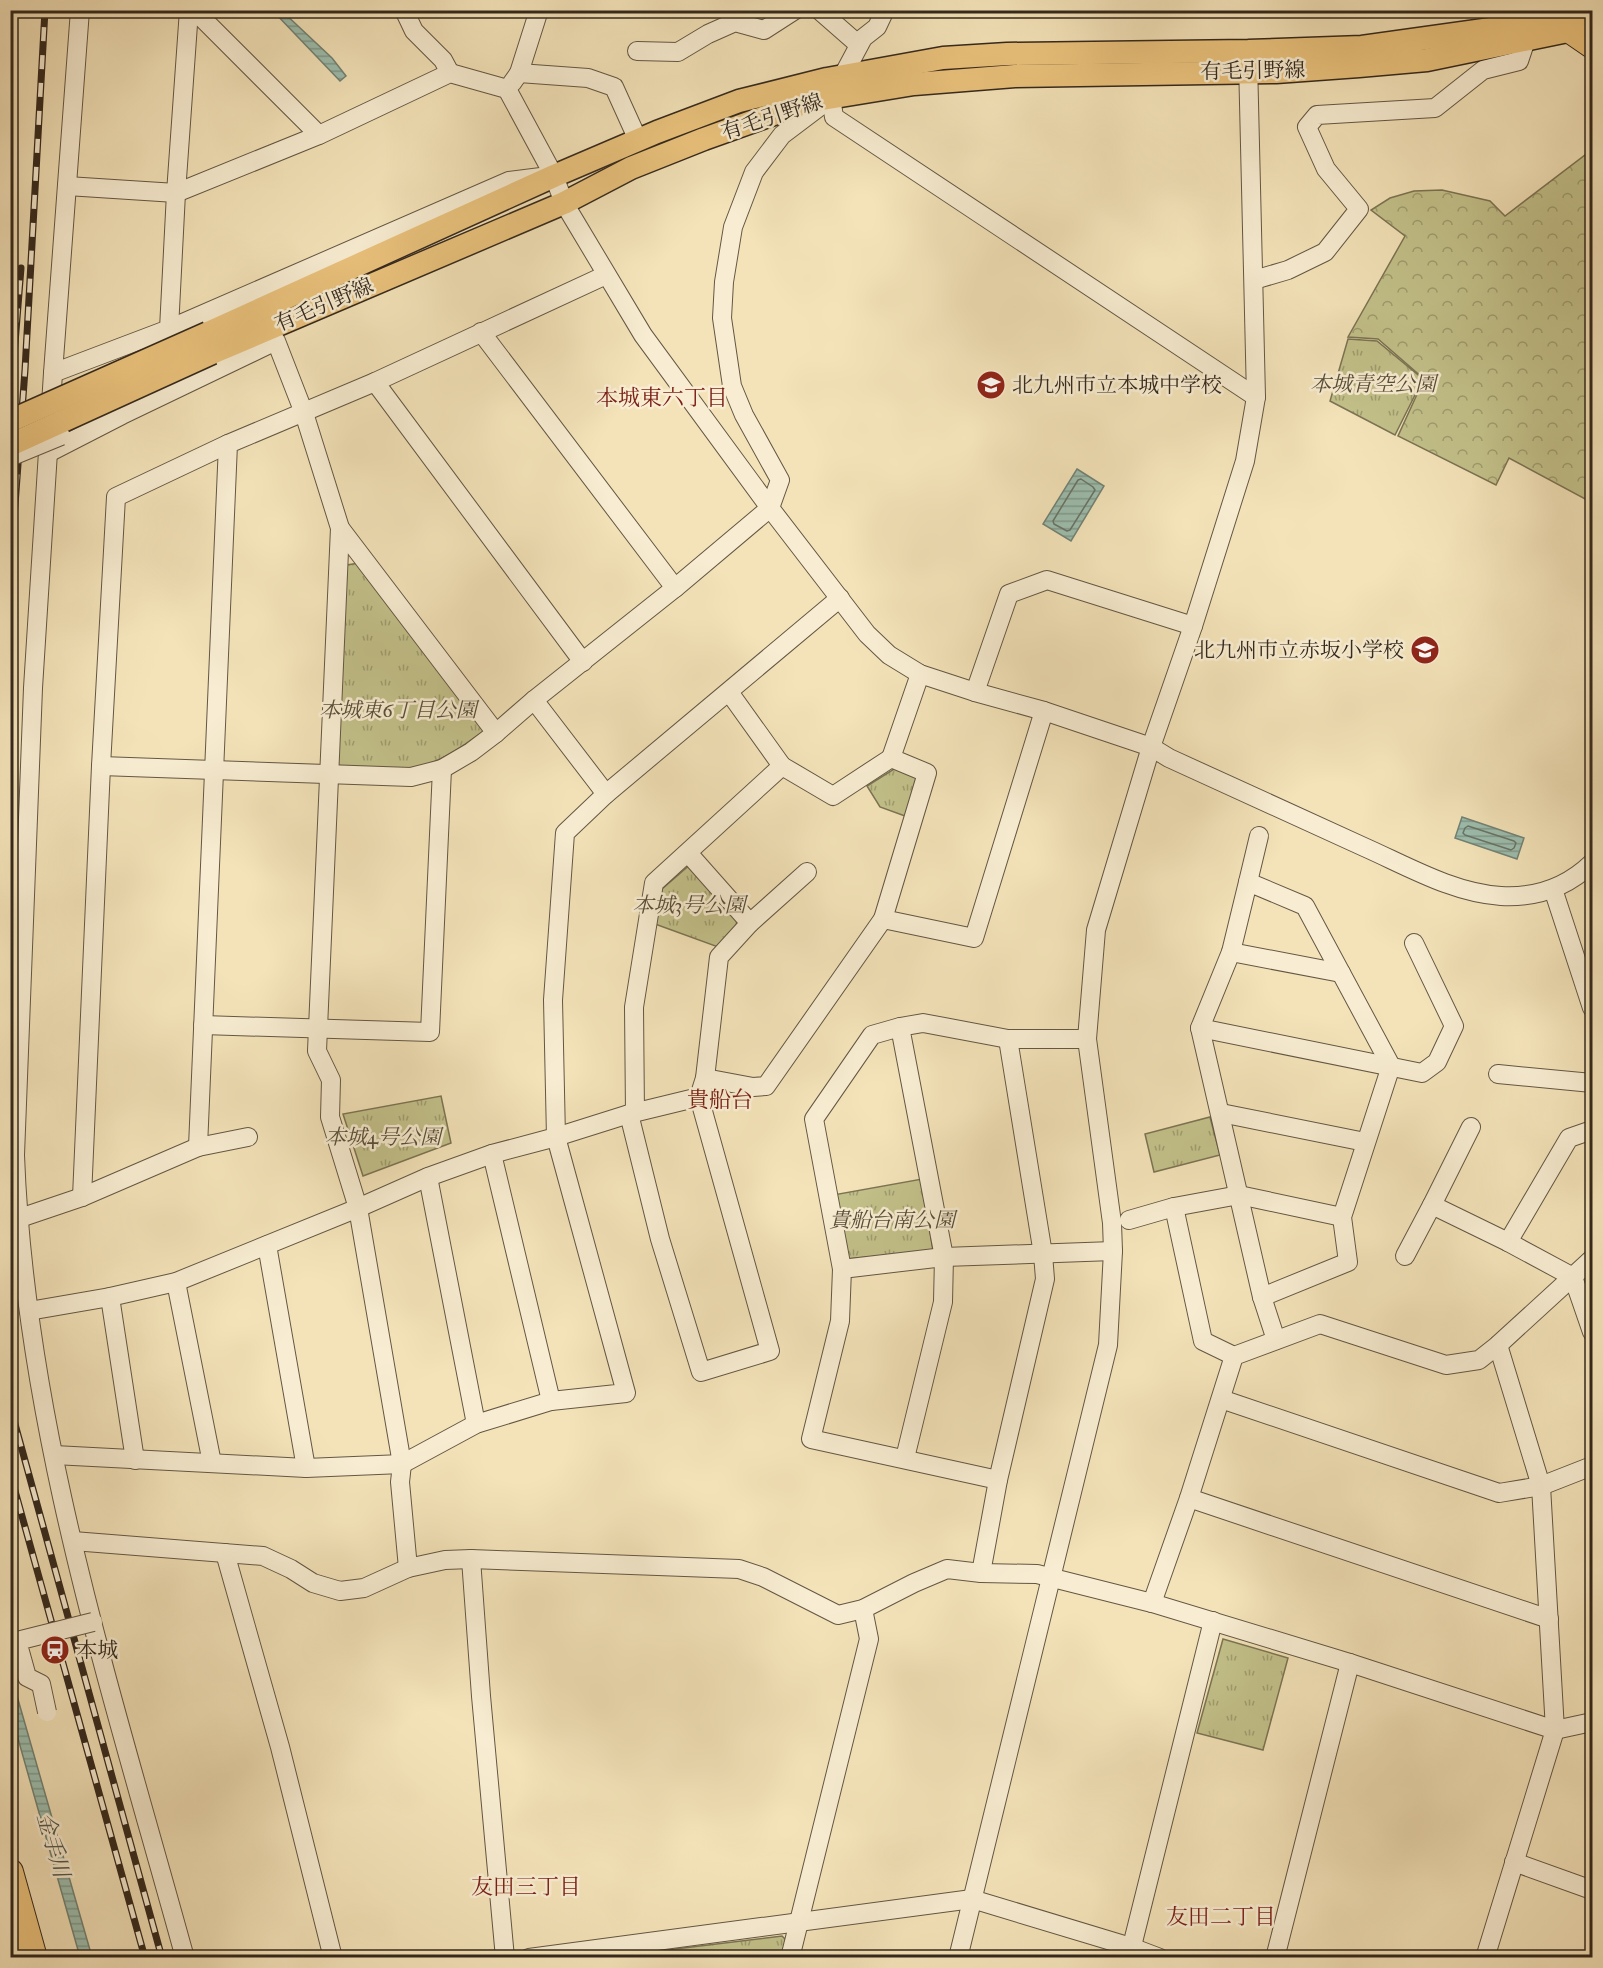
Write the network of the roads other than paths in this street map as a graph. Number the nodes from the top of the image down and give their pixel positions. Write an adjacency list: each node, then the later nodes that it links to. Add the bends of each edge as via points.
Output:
1 (80, 10): 24 (street)
2 (189, 10): 25 (street)
3 (194, 10): 21 (street)
4 (404, 10): 16 (street, via 414,31)
5 (539, 10): 17 (street)
6 (795, 10): 14 (street, via 764,30 735,22 678,52)
7 (819, 10): 12 (street)
8 (885, 10): 12 (street, via 877,27)
9 (1545, 14): 10 (highway); 15 (main road, 有毛引野線, via 1491,29)
10 (1579, 23): 11 (main road, 有毛引野線); 13 (highway)
11 (1526, 40): 15 (main road, 有毛引野線, via 1427,60 1276,72); 28 (street, via 1519,61 1483,70 1435,108 1317,115 1307,127 1326,169 1359,209 1325,252 1288,270)
12 (859, 45): 18 (street)
13 (1593, 45)
14 (637, 51)
15 (1248, 61): 18 (main road, 有毛引野線, via 996,55 943,58); 20 (main road, 有毛引野線, via 914,84); 28 (street)
16 (450, 73): 19 (street); 21 (street)
17 (519, 73): 19 (street); 22 (street, via 588,78 614,87)
18 (843, 76): 20 (street); 22 (main road, 有毛引野線, via 739,101)
19 (507, 89): 23 (street)
20 (831, 98): 26 (main road, 有毛引野線, via 810,101 704,139 631,168); 35 (street, via 834,117); 43 (street, via 782,135 754,171 733,227 724,282 722,318 732,387 780,480)
21 (319, 135): 25 (street)
22 (638, 140): 23 (main road, 有毛引野線)
23 (554, 176): 26 (street); 29 (street, via 509,181); 32 (main road, 有毛引野線)
24 (67, 186): 25 (street); 33 (street)
25 (176, 193): 29 (street)
26 (564, 202): 27 (street); 31 (main road, 有毛引野線)
27 (606, 275): 30 (street); 43 (street, via 643,335)
28 (1254, 280): 35 (street)
29 (169, 329): 33 (street)
30 (481, 332): 34 (street); 45 (street)
31 (273, 335): 32 (main road, 有毛引野線); 36 (street); 41 (street)
32 (210, 343): 37 (main road, 有毛引野線, bridge); 40 (main road, 有毛引野線, bridge)
33 (53, 373): 41 (street)
34 (375, 382): 36 (street); 48 (street)
35 (1256, 397): 47 (street, via 1245,461)
36 (304, 413): 39 (street); 44 (street)
37 (10, 421)
38 (61, 436): 42 (street, bridge)
39 (228, 444): 57 (street, via 116,497); 60 (street)
40 (10, 445)
41 (48, 453): 102 (street, via 33,688 15,1155)
42 (10, 457)
43 (770, 508): 45 (street); 46 (street)
44 (340, 528): 54 (street); 61 (street)
45 (675, 588): 48 (street)
46 (840, 598): 49 (street, via 889,655); 50 (street)
47 (1193, 626): 51 (street, via 1047,580 1009,594); 55 (street)
48 (583, 662): 52 (street)
49 (920, 674): 51 (street); 56 (street)
50 (729, 692): 58 (street); 62 (street)
51 (975, 692): 53 (street)
52 (534, 700): 54 (street); 62 (street)
53 (1044, 711): 55 (street); 69 (street, via 974,938)
54 (496, 733): 59 (street)
55 (1151, 747): 68 (street, via 1448,884 1502,896); 80 (street, via 1096,930)
56 (891, 758): 58 (street, via 834,796); 69 (street, via 927,773)
57 (101, 766): 60 (street); 97 (street)
58 (782, 766): 64 (street)
59 (442, 769): 61 (street, via 411,777); 78 (street, via 430,1032)
60 (214, 771): 61 (street); 75 (street)
61 (328, 774): 78 (street)
62 (606, 794): 91 (street, via 565,833 553,1000)
63 (1259, 836): 67 (street)
64 (688, 853): 70 (street); 87 (street, via 654,883 634,1007)
65 (1593, 863): 68 (street, via 1576,878)
66 (807, 872): 70 (street)
67 (1248, 882): 72 (street); 73 (street, via 1305,906)
68 (1553, 889): 74 (street)
69 (883, 919): 83 (street, via 766,1086)
70 (750, 923): 83 (street, via 719,957)
71 (1414, 943): 81 (street, via 1454,1026 1437,1062 1422,1073)
72 (1231, 952): 73 (street); 77 (street)
73 (1341, 973): 81 (street)
74 (1593, 1008)
75 (203, 1025): 78 (street); 93 (street)
76 (900, 1027): 79 (street, via 923,1023); 109 (street); 111 (street, via 872,1035 814,1119)
77 (1200, 1028): 81 (street); 86 (street)
78 (317, 1030): 99 (street, via 317,1051 331,1080 330,1117)
79 (1008, 1039): 80 (street); 107 (street)
80 (1087, 1039): 106 (street)
81 (1391, 1066): 92 (street)
82 (1498, 1074): 84 (street)
83 (705, 1078): 85 (street)
84 (1593, 1083)
85 (699, 1097): 87 (street); 87 (street, via 770,1352 701,1372 660,1239)
86 (1221, 1113): 92 (street); 96 (street)
87 (632, 1114): 91 (street)
88 (1471, 1127): 98 (street)
89 (1593, 1130): 104 (street, via 1569,1138)
90 (248, 1137): 93 (street)
91 (556, 1137): 94 (street); 122 (street, via 626,1393)
92 (1365, 1142): 101 (street)
93 (198, 1147): 97 (street)
94 (492, 1154): 95 (street); 122 (street)
95 (428, 1177): 99 (street); 123 (street)
96 (1239, 1195): 100 (street); 101 (street); 115 (street)
97 (82, 1197): 102 (street)
98 (1432, 1205): 104 (street); 108 (street)
99 (358, 1208): 105 (street); 128 (street)
100 (1174, 1208): 103 (street); 120 (street, via 1203,1341)
101 (1342, 1217): 115 (street, via 1348,1262)
102 (17, 1220): 116 (street)
103 (1129, 1220)
104 (1509, 1242): 112 (street)
105 (267, 1245): 113 (street); 130 (street)
106 (1113, 1251): 107 (street); 139 (street, via 1108,1345)
107 (1043, 1254): 109 (street); 131 (street, via 1045,1279)
108 (1405, 1256)
109 (944, 1257): 111 (street); 125 (street, via 943,1302)
110 (1593, 1259): 112 (street)
111 (842, 1269): 125 (street, via 840,1321 811,1439)
112 (1573, 1277): 117 (street); 119 (street)
113 (176, 1282): 114 (street); 127 (street)
114 (110, 1297): 116 (street); 126 (street)
115 (1262, 1297): 118 (street)
116 (29, 1311): 124 (street)
117 (1593, 1332)
118 (1276, 1340): 119 (street, via 1320,1324 1446,1365 1479,1360); 120 (street)
119 (1498, 1345): 132 (street)
120 (1234, 1356): 121 (street)
121 (1221, 1399): 132 (street, via 1499,1493); 133 (street)
122 (551, 1401): 123 (street)
123 (476, 1424): 128 (street)
124 (54, 1455): 126 (street); 134 (street)
125 (905, 1458): 131 (street)
126 (135, 1460): 127 (street)
127 (212, 1463): 130 (street)
128 (402, 1464): 130 (street); 137 (street, via 400,1482)
129 (1593, 1466): 132 (street)
130 (306, 1468)
131 (998, 1480): 138 (street)
132 (1541, 1486): 142 (street)
133 (1190, 1498): 140 (street); 142 (street)
134 (73, 1541): 135 (street); 143 (street)
135 (225, 1552): 137 (street, via 263,1556 313,1583 340,1591 364,1588); 159 (street, via 280,1747)
136 (471, 1559): 137 (street); 141 (street, via 739,1569 763,1576 838,1616); 160 (street)
137 (408, 1568)
138 (981, 1573): 139 (street); 141 (street, via 947,1569)
139 (1052, 1578): 140 (street); 152 (street)
140 (1152, 1603): 144 (street)
141 (863, 1609): 153 (street, via 869,1639)
142 (1549, 1619): 148 (street)
143 (93, 1622): 146 (street, bridge, via 17,1641 27,1677 41,1684); 158 (street)
144 (1213, 1622): 145 (street); 155 (street)
145 (1350, 1663): 148 (street); 165 (street)
146 (47, 1712)
147 (1593, 1722): 148 (street)
148 (1556, 1730): 149 (street)
149 (1514, 1862): 151 (street); 166 (street)
150 (10, 1872): 157 (highway)
151 (1593, 1890)
152 (972, 1899): 153 (street); 155 (street); 163 (street)
153 (798, 1922): 161 (street); 162 (street)
154 (10, 1948): 156 (highway)
155 (1130, 1952): 164 (street)
156 (13, 1958)
157 (34, 1958)
158 (185, 1958)
159 (333, 1958)
160 (505, 1958)
161 (529, 1958)
162 (790, 1958)
163 (958, 1958)
164 (1160, 1958)
165 (1275, 1958)
166 (1485, 1958)

